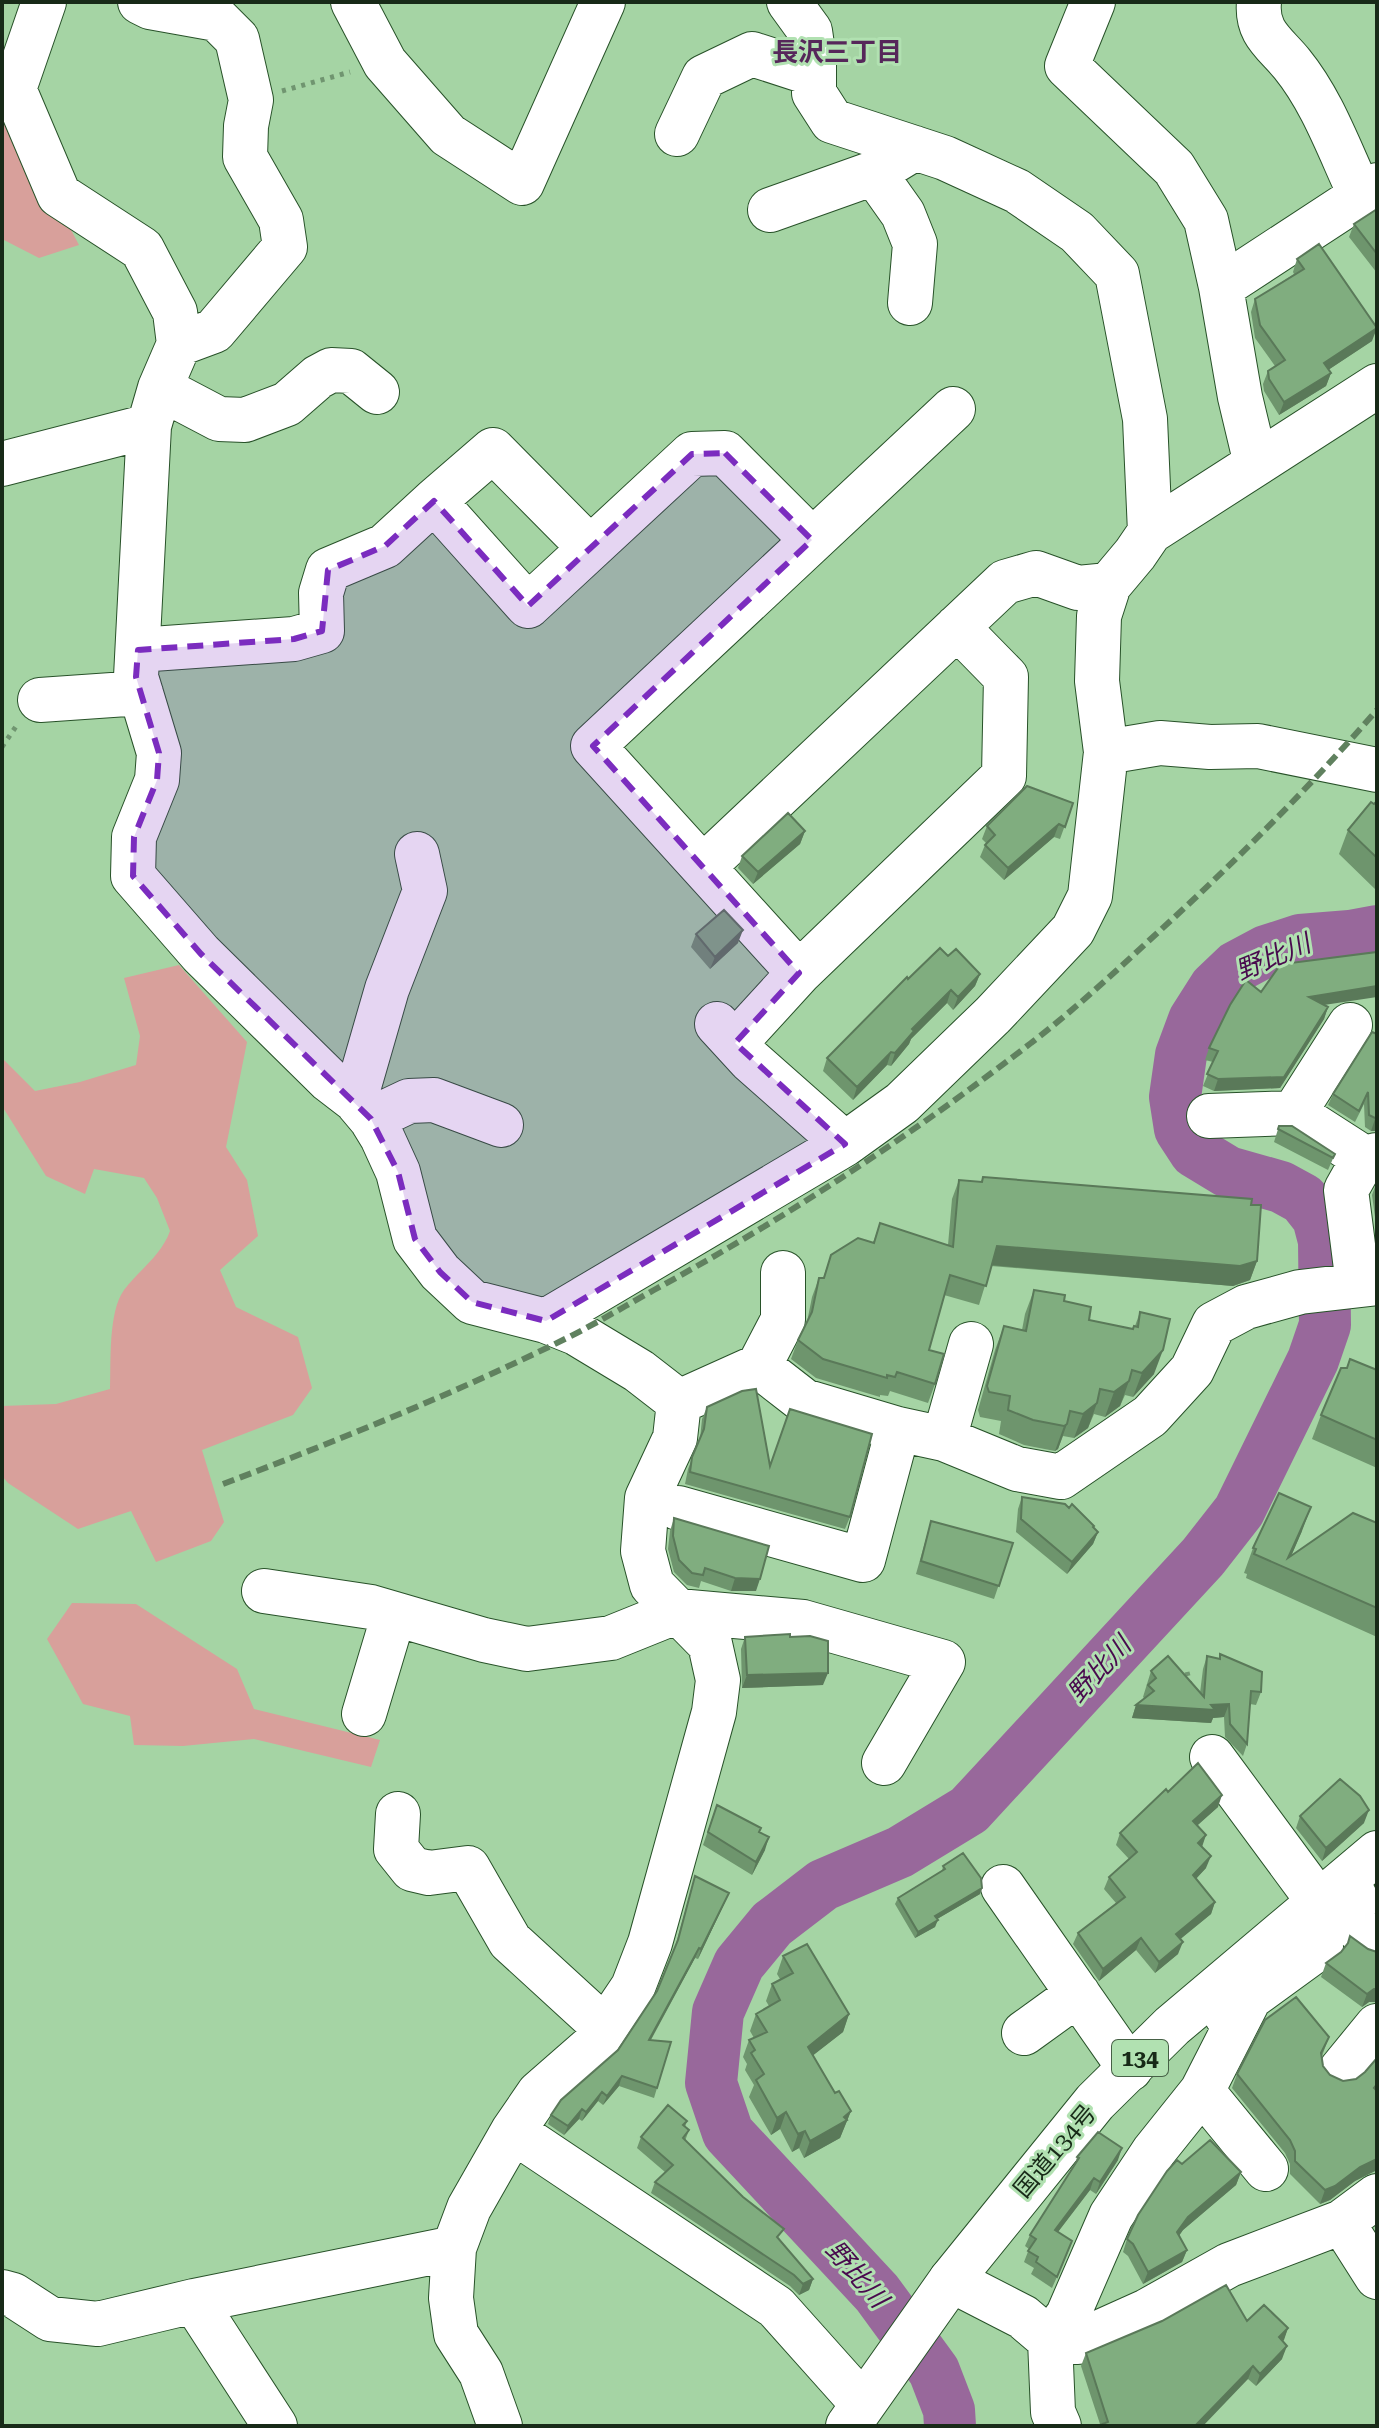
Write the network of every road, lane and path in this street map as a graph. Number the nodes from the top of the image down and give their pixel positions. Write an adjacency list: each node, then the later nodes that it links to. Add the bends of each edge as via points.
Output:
1 (44, 2): 18 (main road, via 14,89 59,195 142,249 175,312)
2 (140, 2): 10 (main road, via 217,19 237,39)
3 (353, 2): 8 (main road)
4 (603, 2): 8 (main road, via 522,183 448,135)
5 (789, 2): 9 (main road, via 810,31)
6 (1093, 2): 16 (main road, via 1067,66 1174,168 1206,220)
7 (1259, 2): 14 (main road, via 1257,15 1265,35 1294,66)
8 (385, 63): 10 (path)
9 (814, 74): 11 (main road, via 752,54 704,77); 12 (main road, via 814,93 832,121)
10 (251, 100): 18 (main road, via 245,157 281,220 285,247 214,331)
11 (677, 134)
12 (915, 148): 13 (main road); 26 (main road, via 1017,191 1077,232 1117,274 1145,419)
13 (874, 173): 15 (main road); 17 (main road, via 903,214 915,244)
14 (1369, 191): 16 (main road)
15 (770, 210)
16 (1221, 287): 24 (main road)
17 (910, 303)
18 (179, 344): 21 (main road)
19 (1377, 386): 24 (main road)
20 (377, 392): 21 (main road, via 351,371 331,370 287,404 245,420)
21 (155, 407): 23 (main road); 31 (main road)
22 (953, 409): 27 (main road)
23 (3, 461)
24 (1256, 464): 26 (main road)
25 (434, 501): 28 (main road, via 493,450); 28 (main road, via 528,606); 31 (main road, via 385,546 328,570 321,593 322,631 294,639)
26 (1150, 532): 29 (main road)
27 (812, 540): 28 (main road, via 725,453 692,454); 37 (main road, via 593,746)
28 (590, 548)
29 (1109, 585): 30 (main road, via 1078,588 1036,573 1005,582); 34 (main road, via 1099,616 1097,681)
30 (957, 627): 37 (main road); 38 (main road, via 1006,677 1004,776)
31 (138, 650): 32 (main road)
32 (141, 693): 33 (main road); 40 (main road, via 159,753 157,780 134,837 133,876 201,954)
33 (40, 700)
34 (1106, 752): 35 (main road, via 1160,743 1258,746); 44 (main road, via 1090,896 1073,930 902,1103)
35 (1377, 770)
36 (417, 854): 40 (main road, via 425,891 387,989)
37 (703, 867): 38 (main road)
38 (799, 973): 44 (main road, via 726,1033)
39 (1350, 1025): 41 (main road)
40 (363, 1110): 43 (main road, via 434,1100); 48 (main road, via 398,1172 415,1239 440,1272 472,1302)
41 (1294, 1113): 42 (main road); 45 (main road)
42 (1209, 1116)
43 (501, 1124)
44 (845, 1144): 48 (main road)
45 (1370, 1157): 47 (main road, via 1346,1190)
46 (783, 1273): 50 (main road, via 783,1320)
47 (1344, 1287): 53 (main road, via 1246,1307 1214,1324 1192,1370 1150,1416 1061,1477 1017,1469)
48 (546, 1321): 51 (main road, via 639,1371)
49 (971, 1344): 53 (main road)
50 (759, 1366): 51 (main road); 52 (main road, via 804,1401)
51 (679, 1402): 56 (main road, via 675,1438 647,1498 643,1551 652,1585)
52 (898, 1429): 53 (main road); 54 (main road, via 863,1560)
53 (944, 1439)
54 (678, 1508)
55 (264, 1591): 57 (main road)
56 (678, 1611): 57 (main road, via 611,1638 527,1649); 62 (main road, via 803,1622 943,1662); 72 (main road, via 710,1644 718,1680 714,1712 650,1943 633,1987)
57 (394, 1614): 60 (main road)
58 (1187, 1672): 59 (path)
59 (1190, 1686)
60 (364, 1714)
61 (1212, 1757): 64 (main road)
62 (884, 1763)
63 (398, 1814): 72 (main road, via 396,1849 412,1869 429,1873 468,1868 510,1941)
64 (1347, 1878): 66 (main road, via 1357,1901 1343,1918); 70 (main road, 国道134号 / 134)
65 (1003, 1887): 68 (main road)
66 (1377, 1942)
67 (1321, 1946): 69 (main road)
68 (1078, 1994): 73 (main road); 75 (main road)
69 (1250, 1997): 70 (main road, via 1200,2034); 76 (main road)
70 (1172, 2026): 75 (main road, 国道134号 / 134)
71 (1377, 2026): 74 (main road)
72 (605, 2028): 77 (main road, via 594,2045 539,2093)
73 (1024, 2033)
74 (1338, 2063)
75 (1130, 2069): 83 (main road, 国道134号 / 134, via 1086,2113)
76 (1202, 2091): 78 (main road); 86 (main road, via 1111,2216 1068,2315)
77 (513, 2131): 81 (main road, via 469,2208); 87 (main road, via 776,2307)
78 (1266, 2169)
79 (1377, 2196): 80 (main road)
80 (1342, 2222): 82 (main road); 86 (main road, via 1229,2265 1078,2342)
81 (454, 2248): 85 (main road); 89 (main road, via 451,2298 456,2334 481,2373)
82 (1377, 2277)
83 (944, 2289): 86 (main road, via 1023,2317); 87 (main road, 国道134号 / 134)
84 (2, 2292): 85 (main road, via 50,2319 98,2324)
85 (194, 2301): 88 (main road)
86 (1050, 2340): 90 (main road, via 1053,2412)
87 (865, 2401)
88 (275, 2426)
89 (500, 2426)
90 (1059, 2426)

